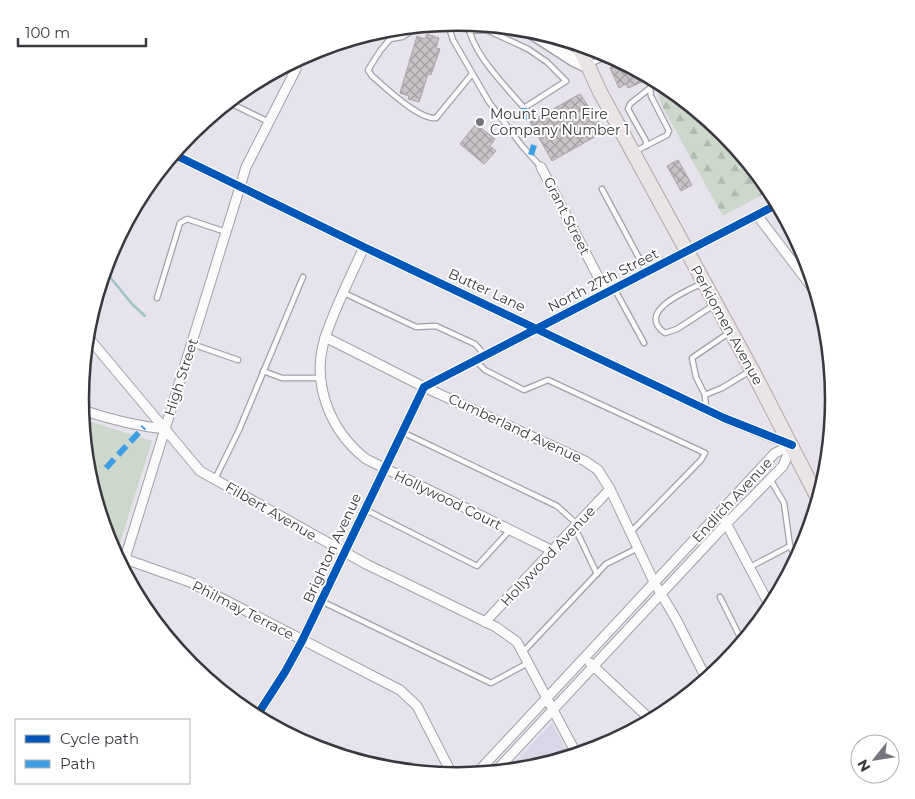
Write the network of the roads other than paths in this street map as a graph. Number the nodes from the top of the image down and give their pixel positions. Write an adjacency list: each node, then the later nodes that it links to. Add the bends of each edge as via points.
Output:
1 (451, 31): 11 (lane)
2 (468, 31): 3 (lane, via 483,58 524,108 566,81 528,49)
3 (493, 33)
4 (406, 34): 5 (lane)
5 (390, 39): 11 (lane, via 368,70 412,108 430,119 436,118)
6 (547, 42): 9 (main road)
7 (582, 53): 9 (main road, Perkiomen Avenue)
8 (600, 60): 9 (lane)
9 (587, 66): 16 (main road, Perkiomen Avenue)
10 (296, 69): 14 (street, High Street)
11 (472, 74): 18 (lane, via 489,102)
12 (650, 88): 15 (lane, via 628,109); 15 (lane, via 669,130 667,136)
13 (235, 105): 14 (lane)
14 (269, 122): 19 (street, High Street)
15 (646, 146): 16 (lane)
16 (633, 153): 25 (main road, Perkiomen Avenue)
17 (180, 158): 19 (street, Butter Lane)
18 (541, 167): 30 (street, Grant Street)
19 (240, 187): 23 (street, High Street); 24 (street, Butter Lane)
20 (602, 189): 26 (lane)
21 (771, 207): 22 (street, North 27th Street)
22 (757, 215): 25 (street, North 27th Street); 28 (street)
23 (226, 232): 32 (lane, via 188,219 180,223); 39 (street, High Street)
24 (364, 247): 31 (street, Hollywood Court); 34 (street, Butter Lane)
25 (686, 252): 26 (street, North 27th Street); 29 (main road, Perkiomen Avenue)
26 (646, 271): 30 (street, North 27th Street)
27 (303, 277): 44 (lane)
28 (805, 278)
29 (703, 282): 33 (main road, Perkiomen Avenue); 33 (lane, via 655,314 658,328 665,333 677,329)
30 (610, 290): 34 (street, North 27th Street); 38 (lane)
31 (344, 294): 36 (street, Hollywood Court); 40 (lane, via 416,327 436,326 475,344)
32 (157, 298)
33 (715, 304): 35 (main road, Perkiomen Avenue)
34 (536, 327): 40 (street, North 27th Street); 48 (street, Butter Lane)
35 (731, 332): 43 (main road, Perkiomen Avenue); 47 (lane, via 692,358 696,377)
36 (325, 337): 45 (street, Hollywood Court); 46 (street, Cumberland Avenue)
37 (93, 343): 50 (street, Filbert Avenue)
38 (644, 343)
39 (192, 344): 41 (lane); 50 (street, High Street)
40 (484, 354): 42 (street, North 27th Street)
41 (238, 360)
42 (474, 360): 46 (street, North 27th Street); 65 (lane, via 485,370 524,390 548,380 704,453)
43 (752, 370): 47 (lane); 52 (main road, Perkiomen Avenue)
44 (263, 371): 45 (lane, via 282,378); 55 (lane)
45 (321, 378): 53 (street, Hollywood Court, via 328,410 343,436 366,459)
46 (424, 387): 51 (street, Brighton Avenue); 58 (street, Cumberland Avenue, via 585,461 598,470)
47 (705, 395): 48 (lane)
48 (706, 409): 52 (street, Butter Lane)
49 (90, 413): 50 (street, via 144,427)
50 (165, 428): 55 (street, Filbert Avenue, via 200,471); 71 (street, High Street)
51 (402, 432): 53 (street, Brighton Avenue); 63 (lane, via 557,506)
52 (792, 445): 54 (street, Endlich Avenue, via 783,466); 57 (main road, Perkiomen Avenue); 61 (street, Endlich Avenue, via 775,453)
53 (384, 468): 60 (street, Brighton Avenue); 64 (street, Hollywood Court)
54 (770, 478): 62 (street, Endlich Avenue); 66 (lane, via 784,503)
55 (215, 479): 69 (street, Filbert Avenue)
56 (816, 484): 57 (street)
57 (812, 486): 59 (main road, Perkiomen Avenue)
58 (610, 489): 63 (street, Hollywood Avenue); 65 (street, Cumberland Avenue)
59 (814, 490)
60 (364, 509): 64 (lane, via 477,566); 69 (street, Brighton Avenue)
61 (720, 512): 62 (street); 75 (street, Endlich Avenue)
62 (726, 523): 73 (street); 76 (street, Endlich Avenue)
63 (577, 526): 68 (street, Hollywood Avenue); 74 (lane)
64 (510, 530): 68 (street, Hollywood Court)
65 (631, 532): 67 (street, Cumberland Avenue)
66 (790, 546): 70 (lane); 73 (lane)
67 (639, 548): 74 (lane, via 606,564); 75 (street, Cumberland Avenue)
68 (553, 551): 80 (street, Hollywood Avenue)
69 (344, 552): 79 (street, Brighton Avenue); 80 (street, Filbert Avenue)
70 (793, 552)
71 (126, 559)
72 (129, 565): 82 (street, Philmay Terrace, via 190,582)
73 (750, 567): 78 (street)
74 (597, 574): 83 (lane)
75 (654, 582): 76 (street, Cumberland Avenue); 84 (street, Endlich Avenue)
76 (661, 594): 86 (street, Endlich Avenue); 87 (street, Cumberland Avenue)
77 (720, 597): 81 (lane)
78 (767, 599)
79 (321, 601): 82 (street, Brighton Avenue); 85 (lane, via 491,683)
80 (485, 622): 83 (street, Filbert Avenue, via 513,638)
81 (739, 636)
82 (302, 641): 90 (street, Brighton Avenue); 95 (street, Philmay Terrace, via 395,686 409,697 421,713)
83 (523, 652): 85 (street, Filbert Avenue)
84 (584, 657): 86 (street); 88 (street, Endlich Avenue)
85 (529, 663): 88 (street, Filbert Avenue)
86 (594, 666): 89 (street, Endlich Avenue); 91 (street)
87 (703, 673)
88 (547, 696): 89 (street, Filbert Avenue); 94 (street, Endlich Avenue)
89 (554, 709): 92 (street, Filbert Avenue); 93 (street, Endlich Avenue)
90 (260, 710)
91 (646, 715)
92 (574, 749)
93 (501, 765)
94 (482, 767)
95 (449, 768)

